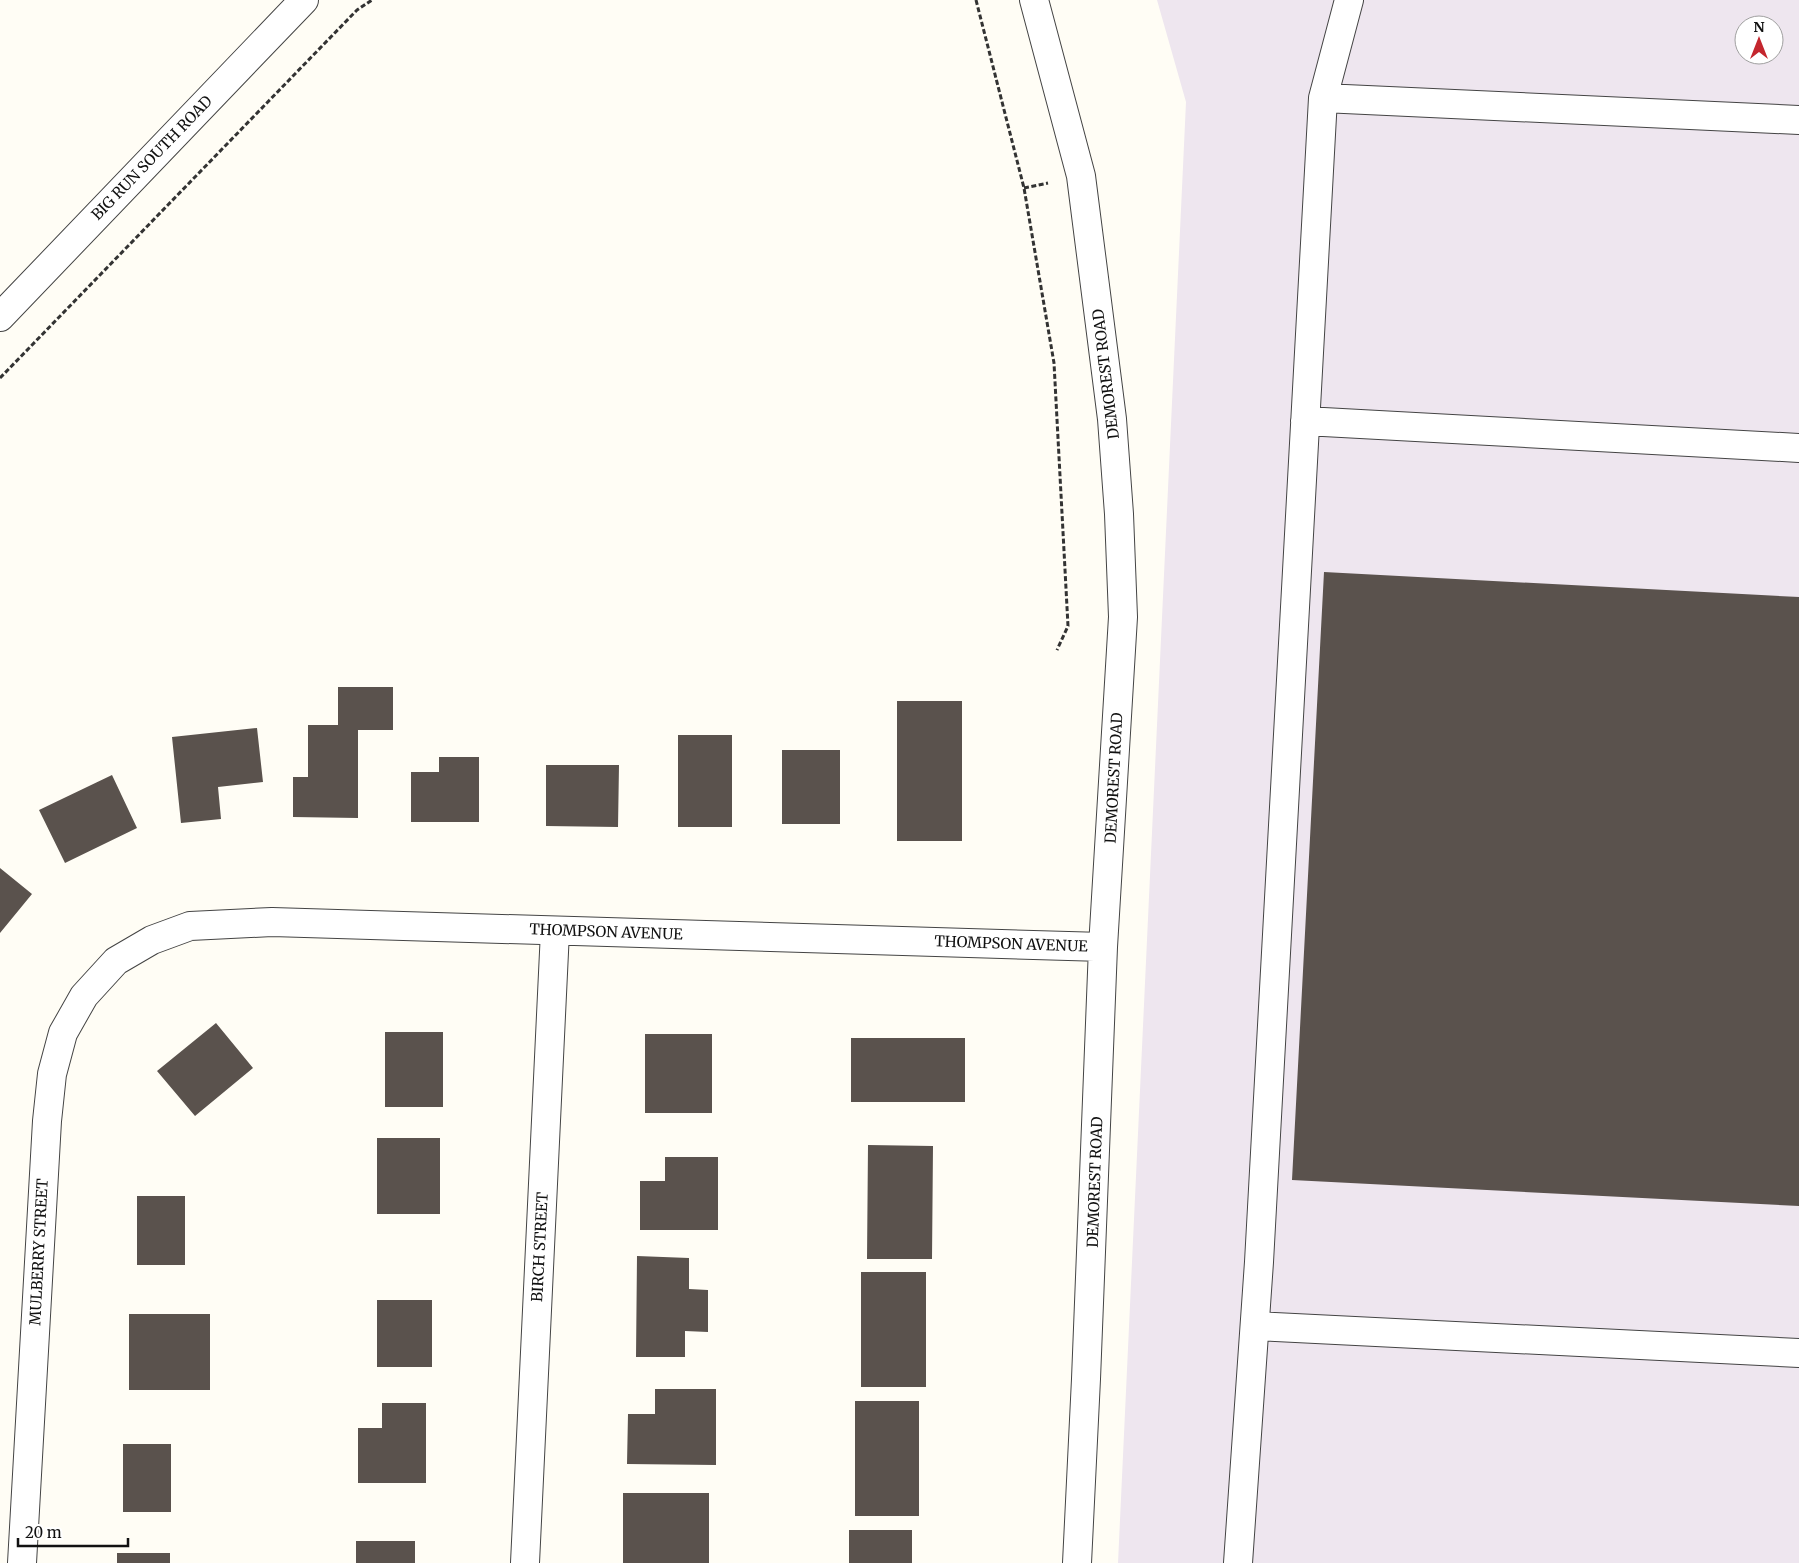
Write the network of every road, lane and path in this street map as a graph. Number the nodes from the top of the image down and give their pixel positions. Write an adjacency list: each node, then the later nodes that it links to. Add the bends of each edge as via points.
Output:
1 (304, 0): 8 (street, BIG RUN SOUTH ROAD)
2 (372, 0): 9 (path, via 357,10)
3 (976, 0): 12 (path, via 1024,188 1054,363 1068,626)
4 (1034, 0): 14 (street, DEMOREST ROAD, via 1081,176 1112,419 1123,617)
5 (1349, 0): 6 (street)
6 (1323, 98): 7 (street); 10 (street)
7 (1799, 120)
8 (0, 317)
9 (0, 378)
10 (1305, 420): 11 (street); 16 (street)
11 (1799, 448)
12 (1057, 650)
13 (555, 931): 14 (street, THOMPSON AVENUE); 15 (street, THOMPSON AVENUE, via 272,922 190,926 152,940); 19 (street, BIRCH STREET)
14 (1103, 947): 20 (street, DEMOREST ROAD)
15 (116, 960): 18 (street, MULBERRY STREET, via 84,996 63,1033 52,1074)
16 (1255, 1326): 17 (street); 21 (street)
17 (1799, 1353)
18 (22, 1563)
19 (525, 1563)
20 (1077, 1563)
21 (1238, 1563)

